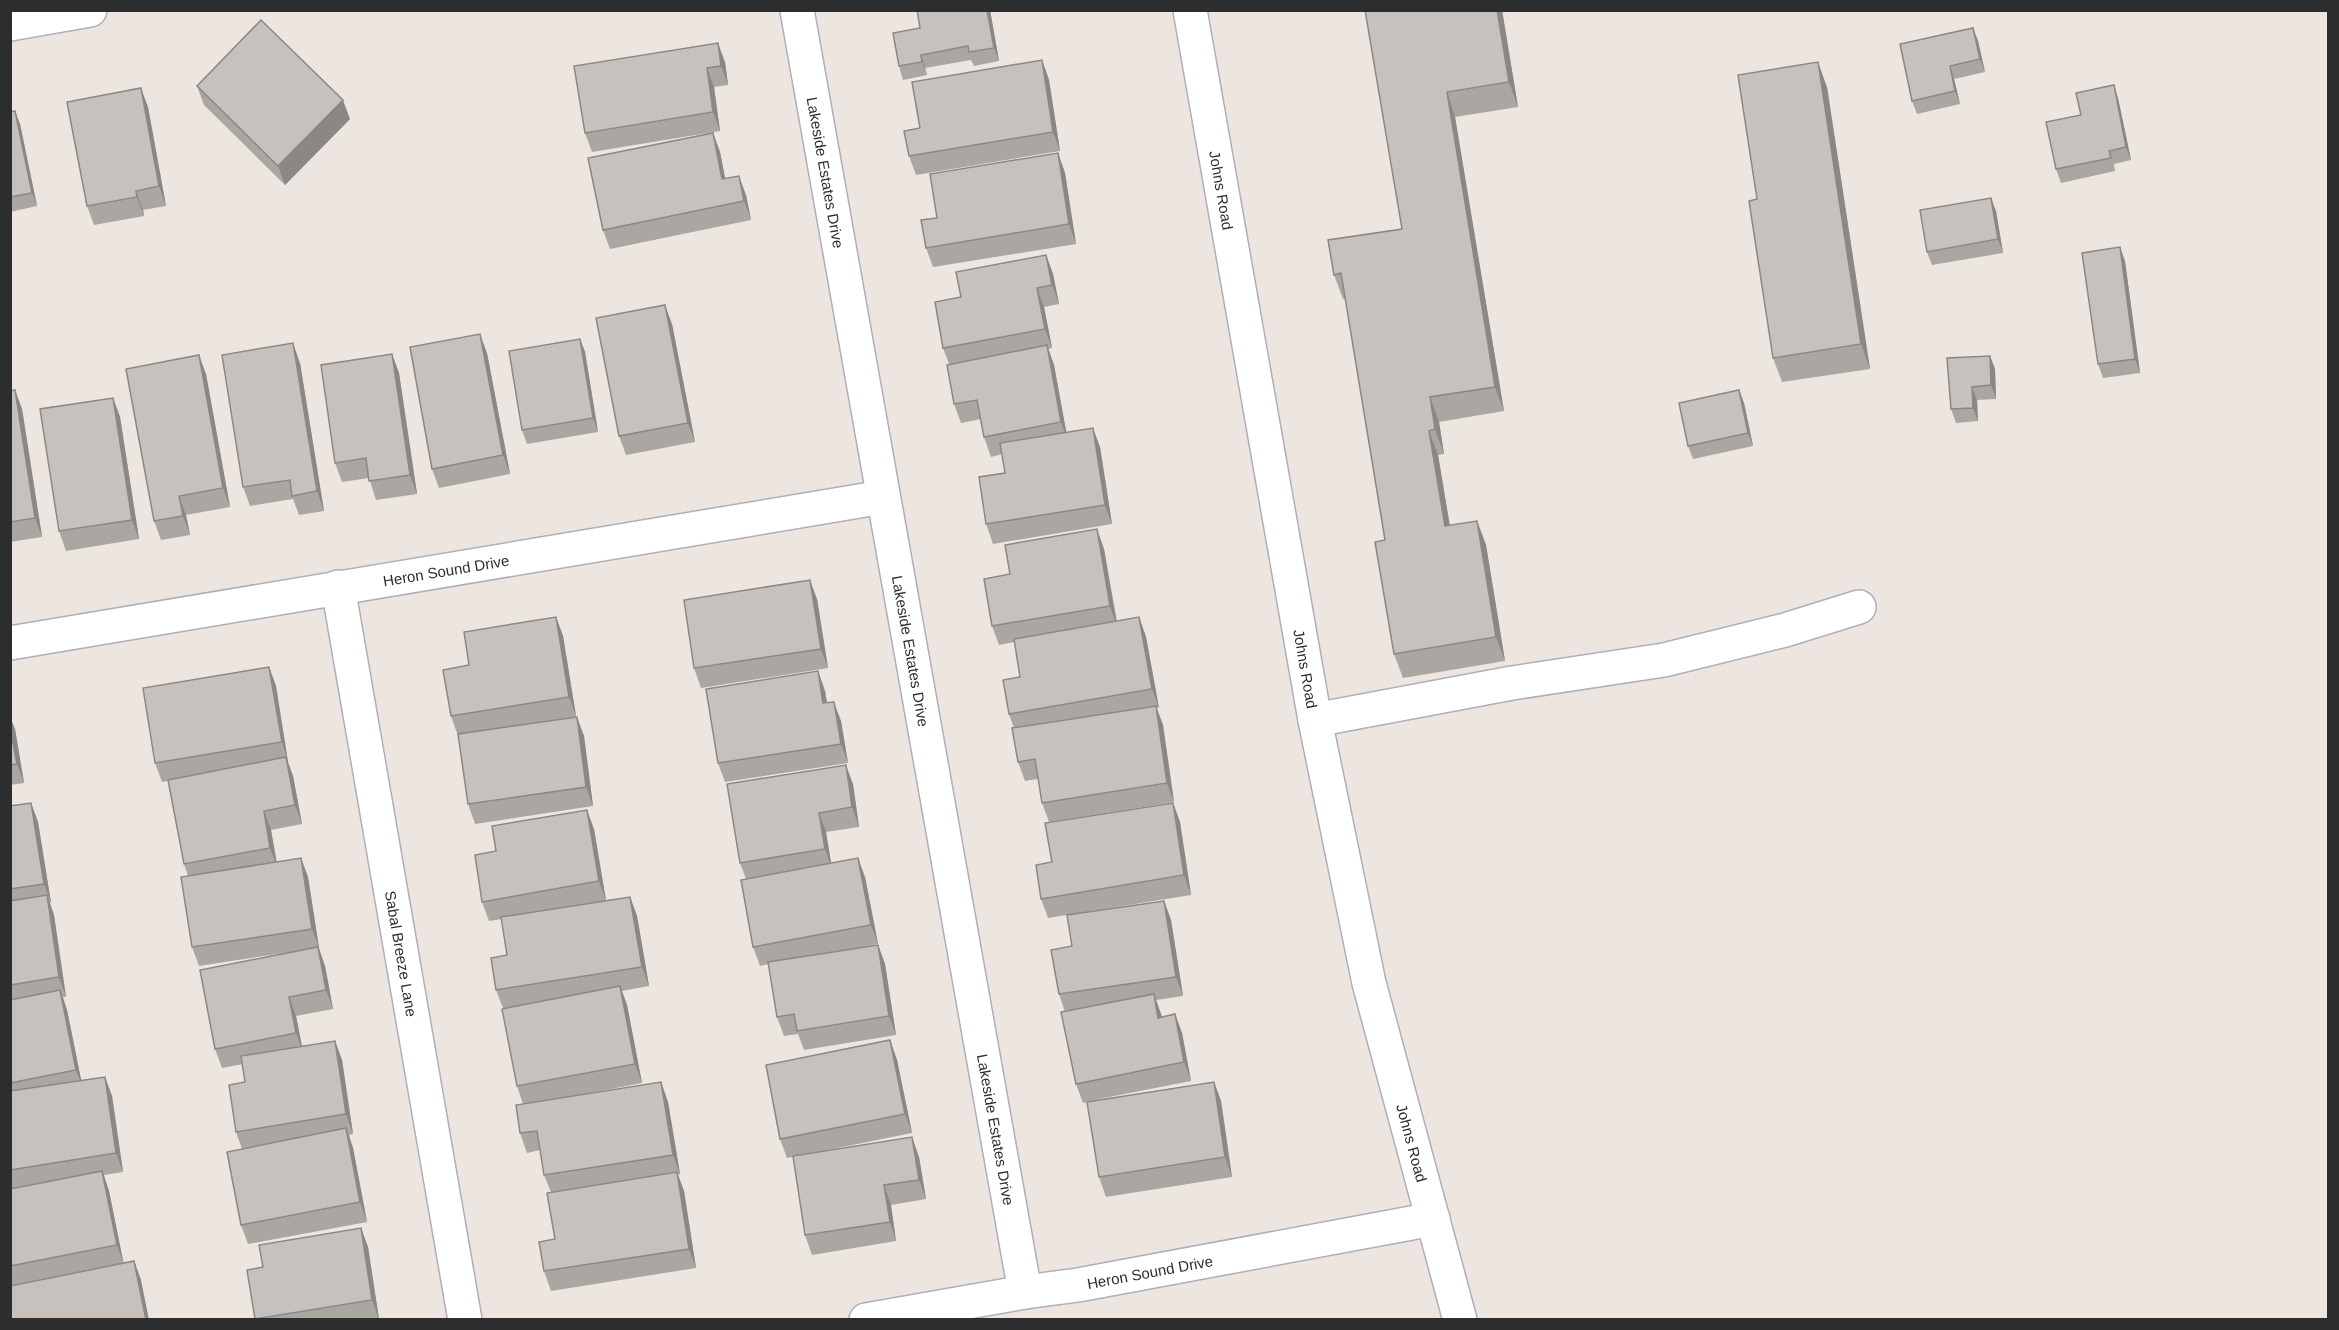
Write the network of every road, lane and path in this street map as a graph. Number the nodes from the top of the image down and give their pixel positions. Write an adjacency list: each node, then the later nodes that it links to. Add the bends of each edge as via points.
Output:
1 (90, 10): 4 (street)
2 (797, 10): 5 (street, Lakeside Estates Drive)
3 (1190, 10): 9 (street, Johns Road)
4 (10, 24)
5 (883, 497): 6 (street, Heron Sound Drive); 11 (street, Lakeside Estates Drive)
6 (338, 587): 8 (street, Heron Sound Drive); 12 (street, Sabal Breeze Lane)
7 (1858, 607): 9 (street, via 1664,660 1512,682)
8 (10, 643)
9 (1315, 720): 10 (street, Johns Road, via 1369,983)
10 (1433, 1219): 11 (street, Heron Sound Drive); 14 (street, Johns Road)
11 (1025, 1292): 13 (street, Heron Sound Drive)
12 (465, 1320)
13 (866, 1320)
14 (1460, 1320)

